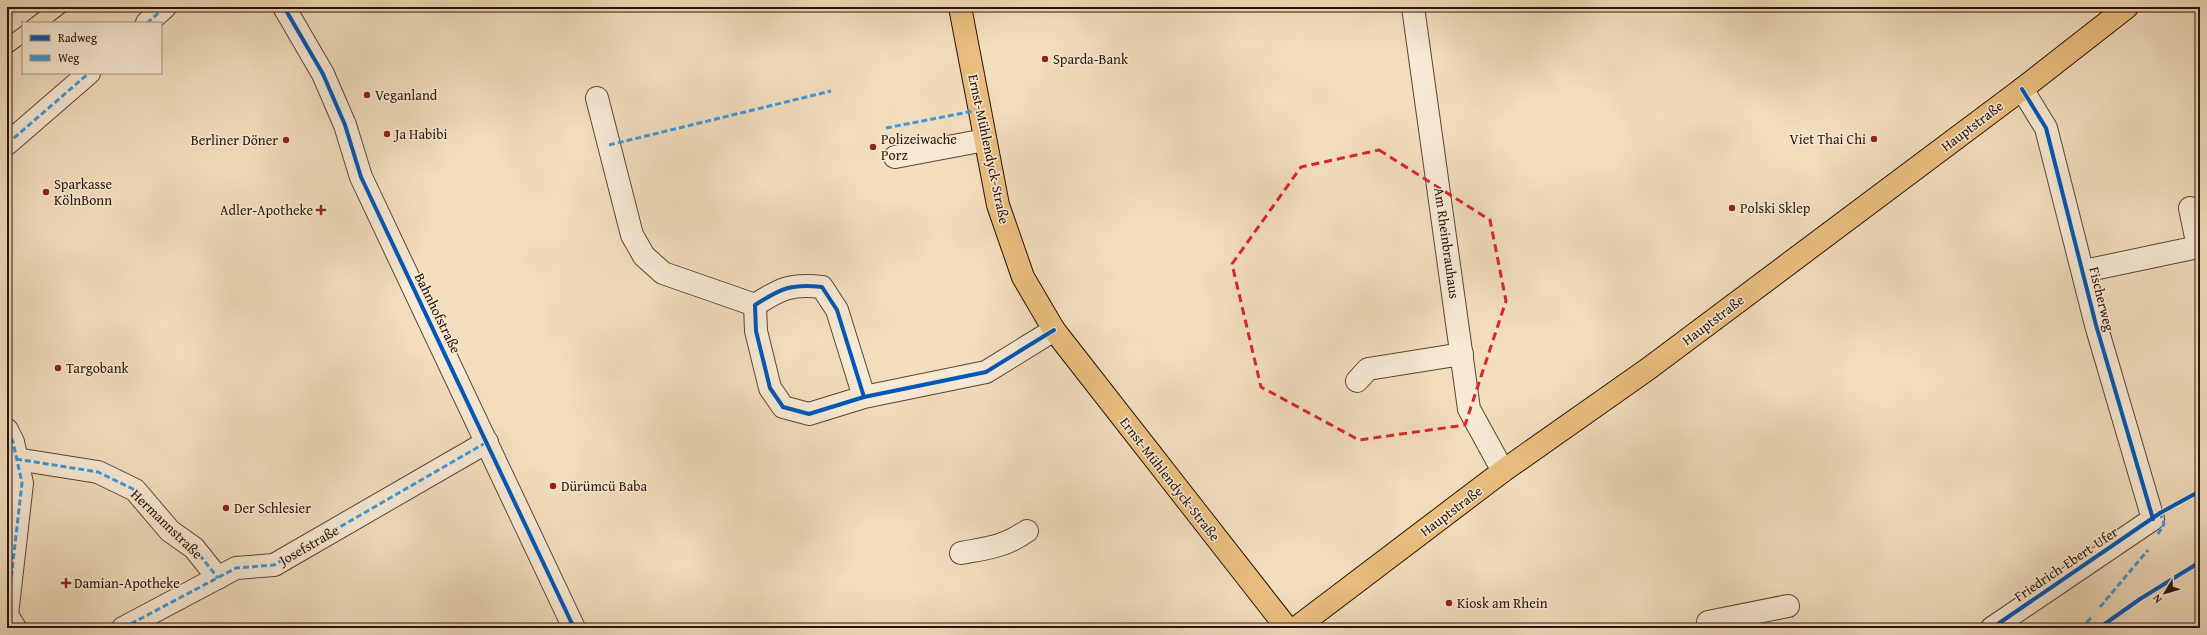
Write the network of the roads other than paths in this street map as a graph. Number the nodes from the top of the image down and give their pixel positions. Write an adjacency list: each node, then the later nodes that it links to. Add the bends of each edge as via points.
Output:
1 (165, 7): 6 (street)
2 (284, 7): 21 (street, Bahnhofstraße, via 323,74 345,125 361,177)
3 (960, 7): 10 (main road, Ernst-Mühlendyck-Straße)
4 (1413, 7): 17 (street, Am Rheinbrauhaus)
5 (2127, 7): 8 (main road, Hauptstraße)
6 (148, 22)
7 (88, 74): 11 (street)
8 (2022, 89): 14 (street, Fischerweg, via 2046,128); 23 (main road, Hauptstraße, via 1648,370)
9 (597, 98): 15 (street, via 632,235 644,256 663,273)
10 (985, 140): 12 (street); 16 (main road, Ernst-Mühlendyck-Straße, via 998,205 1023,277)
11 (7, 144)
12 (895, 157)
13 (2190, 208): 14 (street, via 2198,246)
14 (2084, 271): 24 (street, Fischerweg, via 2096,325)
15 (754, 305): 19 (street, via 775,292 801,284 822,287 837,310); 19 (street, via 756,331 770,388 783,407 808,414)
16 (1054, 330): 19 (street, via 986,372); 32 (main road, Ernst-Mühlendyck-Straße)
17 (1462, 354): 18 (street, via 1368,369); 23 (street, Am Rheinbrauhaus, via 1469,409)
18 (1357, 381)
19 (864, 397)
20 (7, 430): 22 (street, via 13,442)
21 (487, 442): 27 (street, Josefstraße, via 274,565 236,568); 31 (street, Bahnhofstraße)
22 (16, 459): 27 (street, Hermannstraße, via 98,472 135,490 170,531 194,548); 29 (street, via 22,488 7,615)
23 (1504, 471): 33 (main road, Hauptstraße)
24 (2153, 519): 35 (street, Friedrich-Ebert-Ufer)
25 (1027, 531): 26 (street, via 1001,546)
26 (961, 553)
27 (218, 578): 30 (street, Josefstraße)
28 (1788, 606): 34 (street, via 1708,622)
29 (15, 628)
30 (123, 628)
31 (574, 628)
32 (1287, 628)
33 (1296, 628)
34 (1709, 628)
35 (1992, 628)

